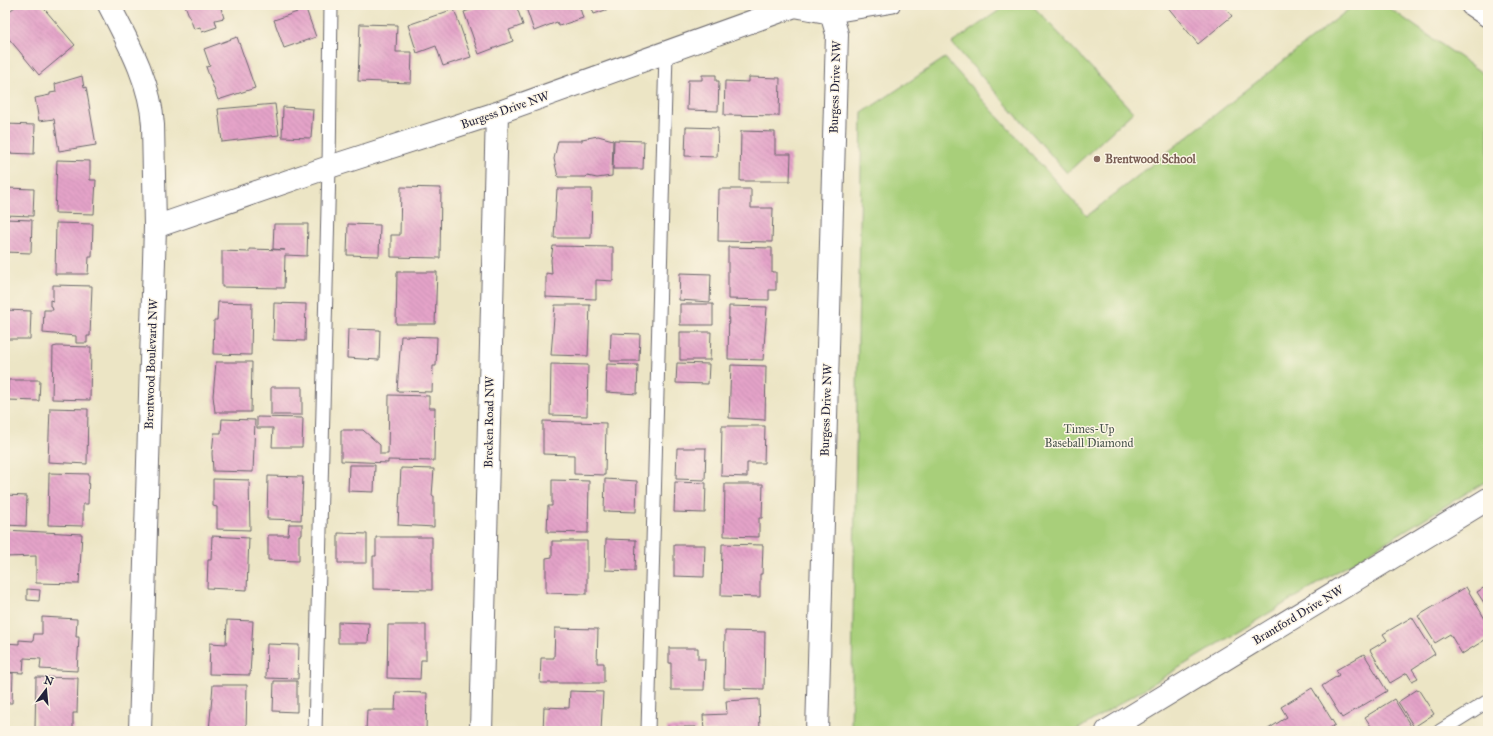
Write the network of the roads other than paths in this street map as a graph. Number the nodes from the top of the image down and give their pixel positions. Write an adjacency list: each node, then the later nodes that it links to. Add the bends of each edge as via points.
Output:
1 (109, 5): 10 (street, Brentwood Boulevard NW, via 134,55 152,110)
2 (330, 5): 9 (lane)
3 (1472, 5): 6 (street)
4 (893, 6): 5 (lane)
5 (832, 16): 7 (street, Burgess Drive NW, via 832,13 795,6); 17 (street, Burgess Drive NW, via 837,34)
6 (1488, 16)
7 (666, 53): 8 (street, Burgess Drive NW); 16 (lane)
8 (497, 114): 9 (street, Burgess Drive NW); 15 (street, Brecken Road NW)
9 (329, 167): 10 (street, Burgess Drive NW); 14 (lane)
10 (155, 227): 13 (street, Brentwood Boulevard NW)
11 (1488, 498): 18 (street, Brantford Drive NW)
12 (1488, 701): 19 (lane)
13 (140, 731)
14 (315, 731)
15 (481, 731)
16 (648, 731)
17 (817, 731)
18 (1107, 731)
19 (1440, 731)

